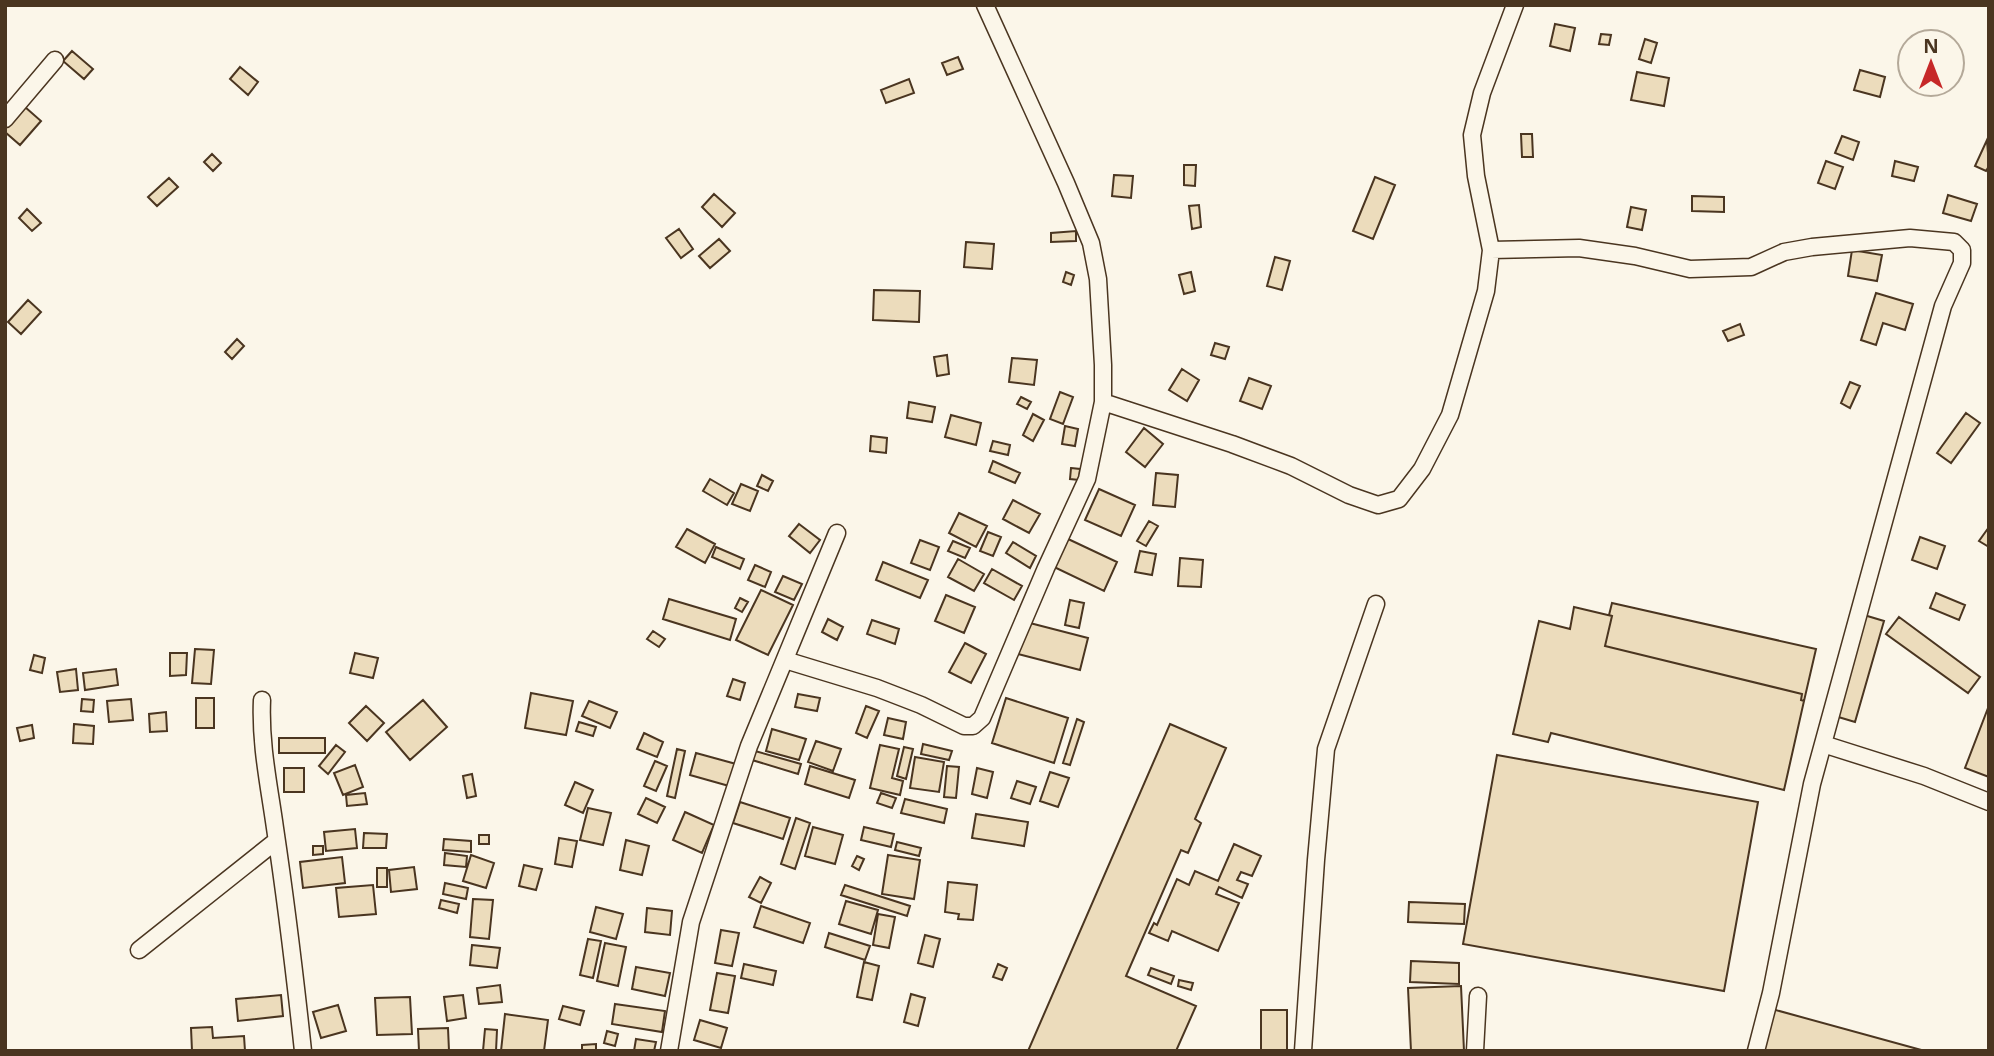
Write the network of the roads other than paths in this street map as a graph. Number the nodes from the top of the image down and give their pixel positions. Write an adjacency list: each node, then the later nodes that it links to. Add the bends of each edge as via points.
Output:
1 (985, 5): 6 (street, via 1091,243 1098,279)
2 (1516, 5): 5 (street, via 1482,93 1472,135)
3 (55, 60): 4 (street)
4 (5, 119)
5 (1491, 250): 6 (street, via 1486,291 1450,415 1422,469 1399,499 1378,505 1368,502 1232,443); 11 (street, via 1579,248 1690,269 1751,267 1784,252 1910,238 1954,242 1962,250 1962,263 1943,306)
6 (1103, 402): 9 (street, via 1087,479 982,719 964,726 888,692)
7 (837, 533): 9 (street)
8 (1376, 604): 18 (street, via 1326,749)
9 (785, 660): 17 (street, via 749,746 691,922)
10 (262, 700): 13 (street, via 261,728)
11 (1823, 744): 12 (street); 20 (street)
12 (1989, 802)
13 (276, 841): 14 (street); 16 (street)
14 (139, 950)
15 (1478, 996): 19 (street)
16 (303, 1051)
17 (669, 1051)
18 (1303, 1051)
19 (1475, 1051)
20 (1756, 1051)

